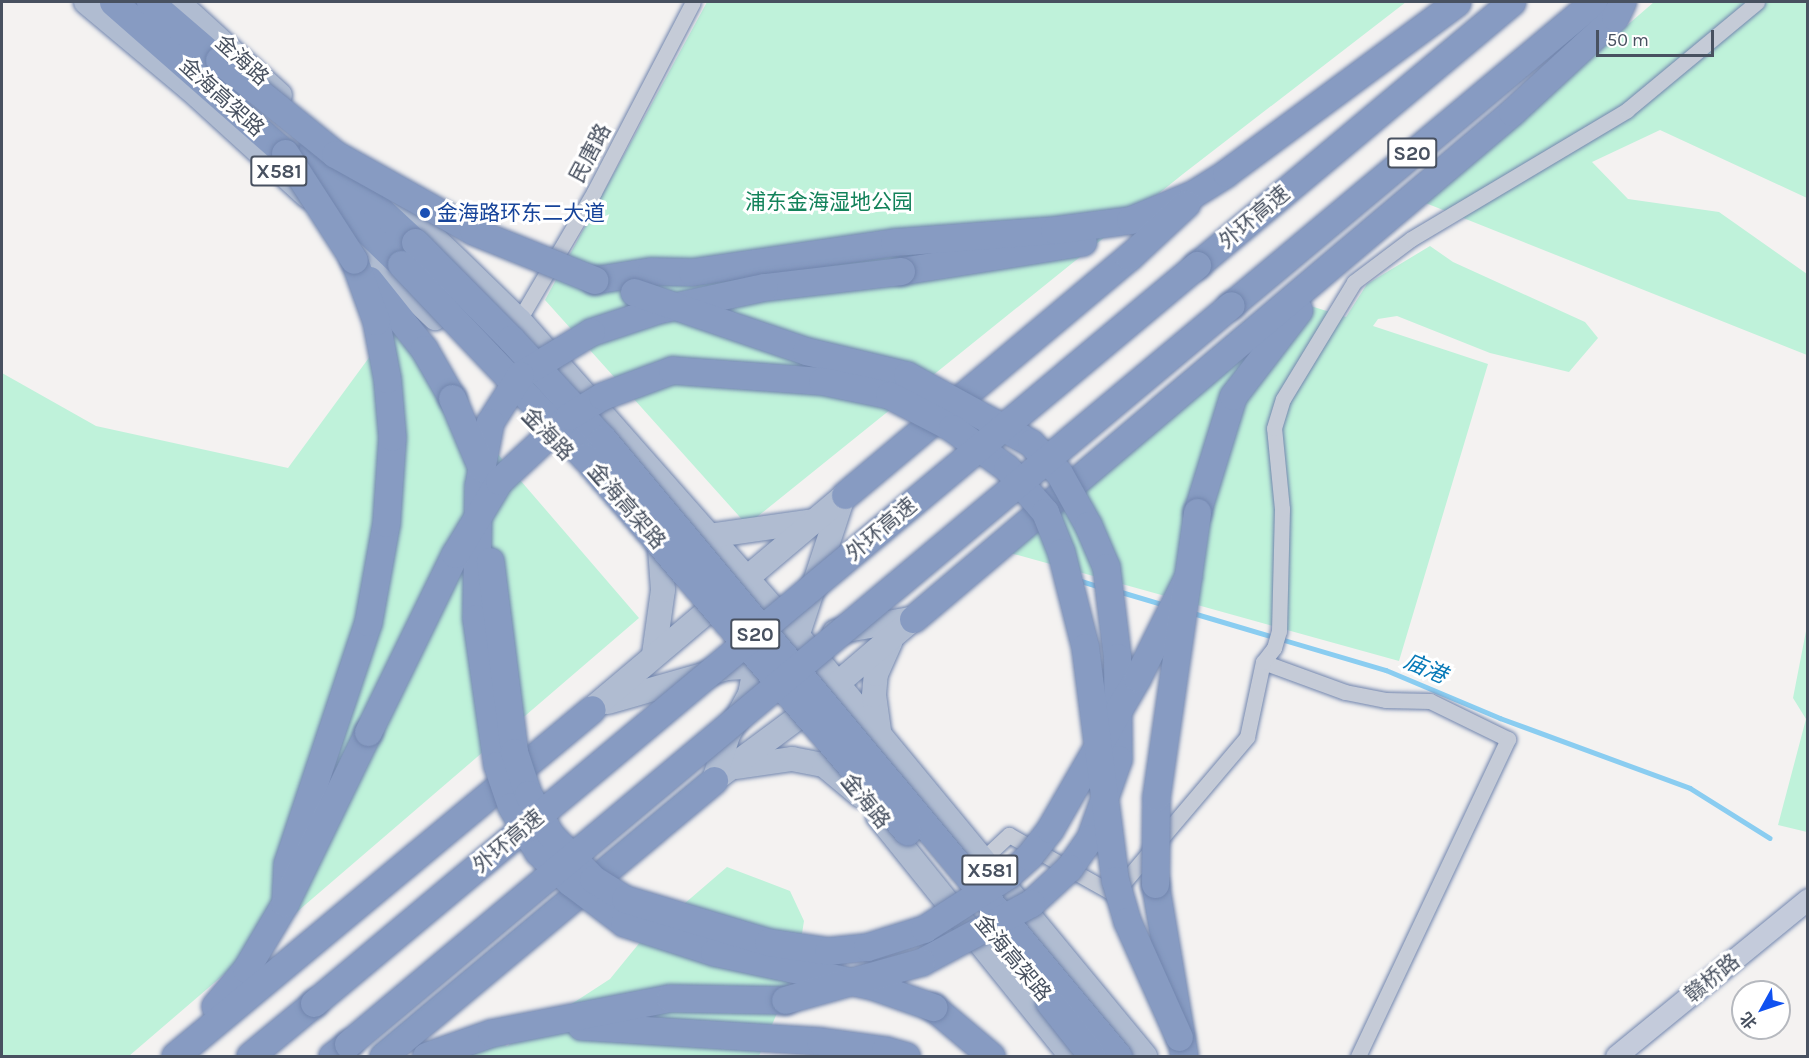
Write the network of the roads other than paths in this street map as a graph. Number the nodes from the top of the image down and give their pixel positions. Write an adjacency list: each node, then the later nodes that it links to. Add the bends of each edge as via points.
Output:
1 (86, 2): 22 (main road, 金海路 / X581, via 190,89 385,268)
2 (113, 2): 12 (highway, 金海高架路)
3 (150, 2): 11 (highway, 金海高架路)
4 (178, 2): 18 (main road, 金海路 / X581, via 419,221)
5 (693, 2): 18 (street, 民唐路, via 594,192)
6 (1457, 2): 13 (highway)
7 (1512, 2): 47 (highway, 外环高速 / S20, bridge)
8 (1593, 2): 45 (highway, S20, bridge)
9 (1623, 2): 15 (highway, via 1616,16 1552,76)
10 (1756, 2): 31 (street, via 1627,110 1411,239 1354,282 1283,399 1274,428 1282,509 1279,631 1274,648)
11 (219, 60): 17 (highway, bridge, via 335,154 473,231); 54 (highway, 金海高架路, bridge, via 423,250 603,440)
12 (285, 153): 16 (highway, bridge); 53 (highway, 金海高架路, bridge, via 401,264 585,457 926,854)
13 (1193, 194): 14 (highway); 19 (highway, via 1180,214)
14 (1130, 220): 17 (highway, via 894,242 692,272 651,272); 51 (highway, bridge, via 1099,238 1062,247 764,287 657,310 591,332 520,375 490,422 486,443 477,507 476,618 497,765 538,852 624,923 714,952 873,986 933,1007)
15 (1351, 248): 23 (highway, bridge, via 1272,341 1233,396 1197,512); 27 (highway)
16 (354, 260): 23 (highway, bridge, via 424,349 473,441 485,482 488,545 514,752 528,794 550,834 593,879 625,899 768,942 828,951 867,947 924,928 1008,875 1050,829 1137,678); 42 (highway, via 376,321 393,437 386,523 368,622 288,864)
17 (594, 280): 43 (highway, bridge, via 806,351 907,375 1031,443 1059,473 1106,567 1117,657 1119,759 1090,838 1070,868 1031,903 921,962 785,1000 670,998)
18 (519, 320): 21 (main road, 金海路 / X581)
19 (844, 495): 20 (main road); 29 (main road)
20 (813, 521): 21 (main road); 24 (main road)
21 (710, 536): 24 (main road, 金海路 / X581)
22 (660, 549): 26 (main road, 金海路 / X581, via 697,592); 30 (main road, via 663,590)
23 (1188, 576): 44 (highway, bridge, via 1156,796 1155,884)
24 (745, 579): 25 (main road, 金海路 / X581); 26 (main road)
25 (763, 598): 28 (main road); 29 (main road, 金海路 / X581)
26 (714, 619): 28 (main road); 30 (main road); 33 (main road, 金海路 / X581)
27 (902, 628): 29 (main road); 34 (main road); 37 (main road, via 876,674 874,695)
28 (762, 636): 29 (main road); 33 (main road)
29 (798, 636): 32 (main road); 34 (main road, 金海路 / X581)
30 (654, 654): 35 (main road)
31 (1263, 662): 40 (street, via 1247,737 1114,894 1009,835); 56 (street, via 1345,692 1386,700 1430,701 1508,739)
32 (786, 664): 33 (main road); 34 (main road); 36 (main road)
33 (754, 669): 35 (main road, via 727,668 638,691); 36 (main road, 金海路 / X581); 38 (main road, via 750,694 728,735)
34 (831, 678): 36 (main road); 37 (main road, 金海路 / X581)
35 (592, 709): 46 (highway)
36 (791, 713): 38 (main road); 39 (main road, 金海路 / X581)
37 (880, 738): 40 (main road, 金海路 / X581)
38 (724, 774): 39 (main road, via 792,759 824,765); 48 (highway)
39 (861, 796): 52 (main road, 金海路 / X581)
40 (982, 860): 55 (main road, 金海路 / X581)
41 (1808, 899): 57 (street, 赣桥路)
42 (285, 903): 44 (highway, bridge, via 455,554 498,481 569,416 602,396 672,370 811,380 889,395 952,428 1007,468 1045,512 1061,552 1086,647 1114,880 1127,921); 46 (highway, via 246,969 192,1028)
43 (553, 1024): 49 (highway, via 491,1033); 50 (highway, via 820,1041)
44 (1182, 1047)
45 (340, 1050)
46 (177, 1055)
47 (250, 1056)
48 (383, 1056)
49 (426, 1056)
50 (906, 1056)
51 (991, 1056)
52 (1071, 1056)
53 (1092, 1056)
54 (1118, 1056)
55 (1145, 1056)
56 (1358, 1056)
57 (1616, 1056)

